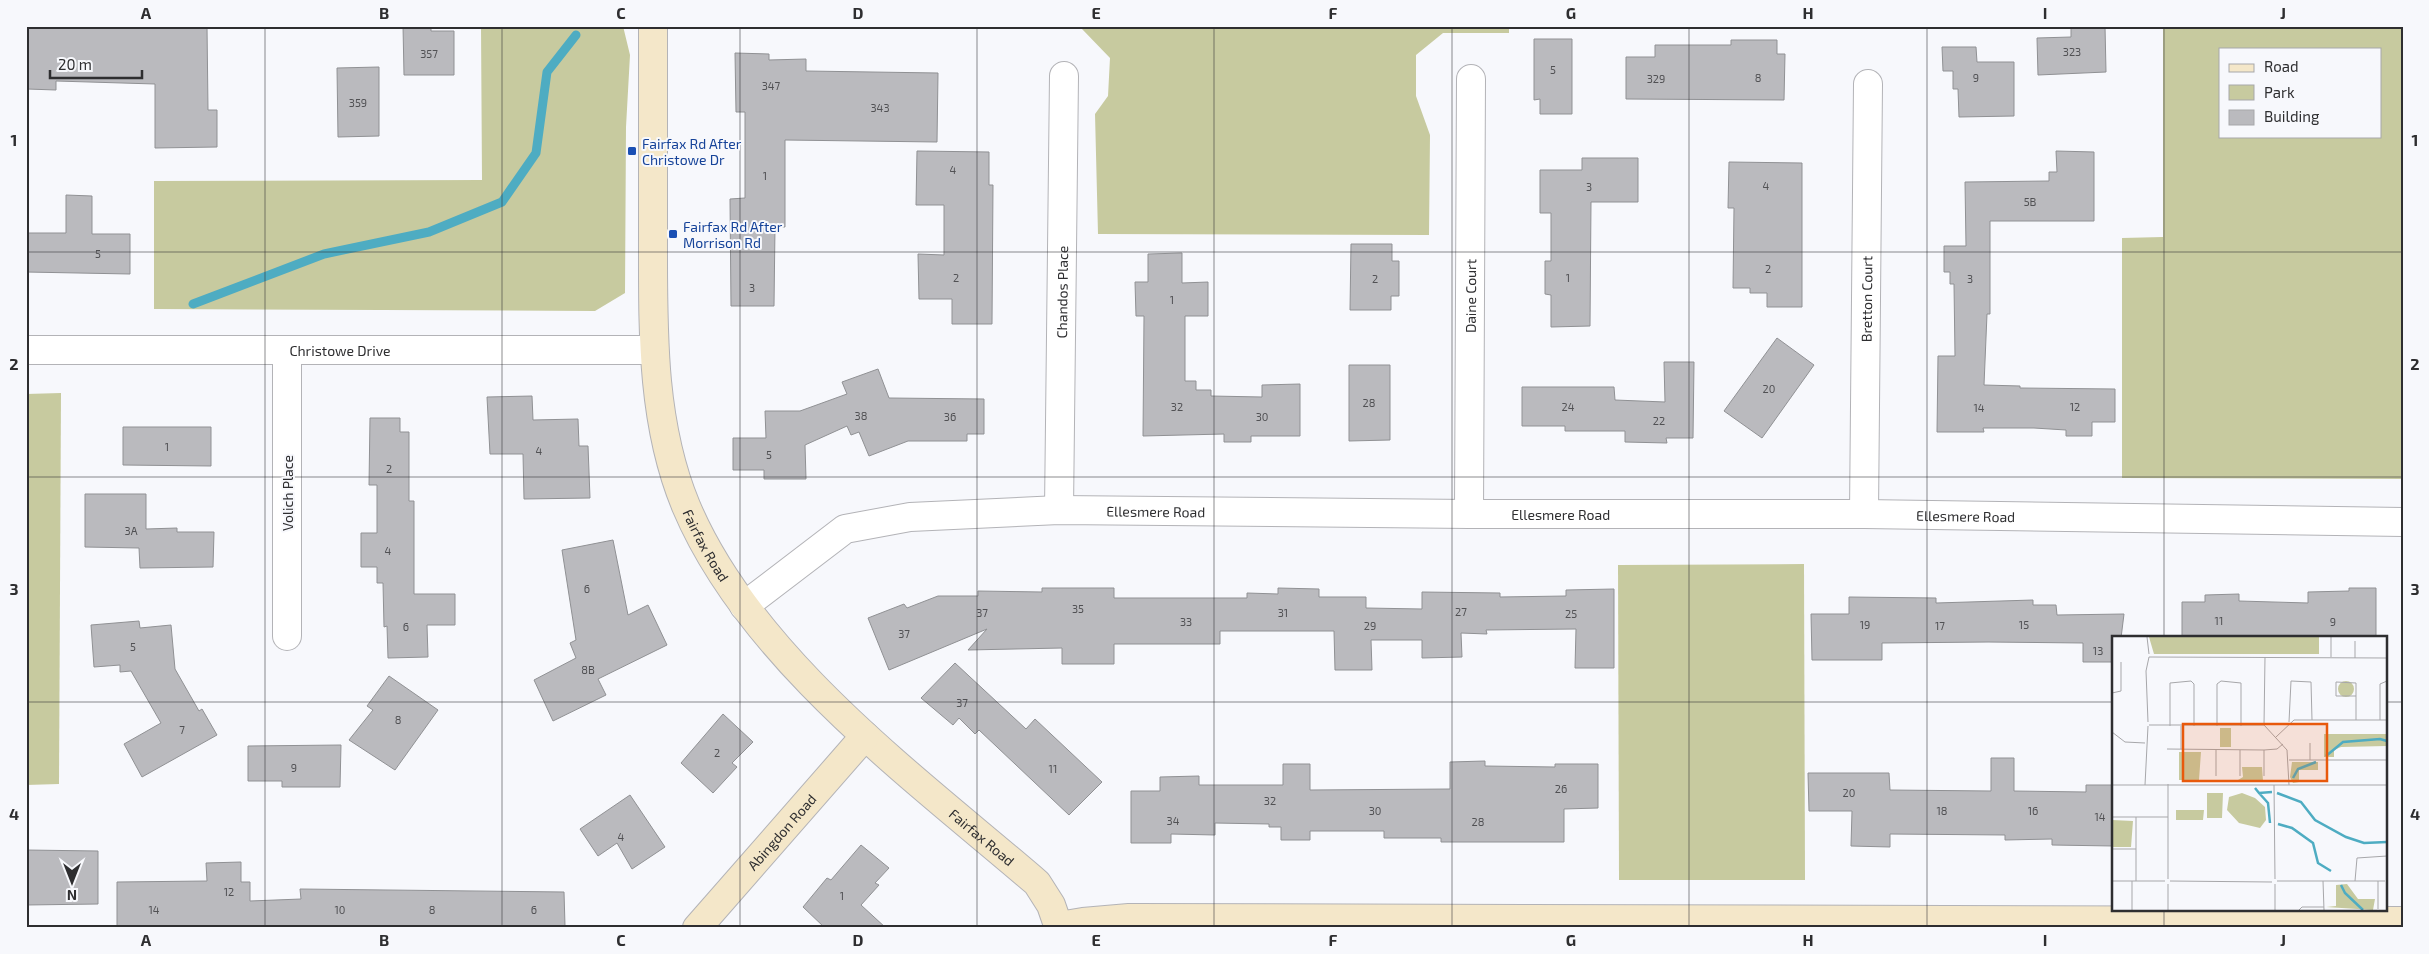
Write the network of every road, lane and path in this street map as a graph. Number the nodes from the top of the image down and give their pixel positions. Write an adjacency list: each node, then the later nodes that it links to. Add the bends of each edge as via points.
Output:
1 (653, 26): 6 (street, Fairfax Road)
2 (1064, 76): 8 (street, Chandos Place)
3 (1470, 79): 9 (street, Daine Court)
4 (1868, 84): 10 (street, Bretton Court)
5 (26, 350): 7 (street, Christowe Drive)
6 (653, 350): 7 (street, Christowe Drive); 12 (street, Fairfax Road, via 670,452 686,505 708,551)
7 (287, 351): 13 (street, Volich Place)
8 (1059, 510): 9 (street, Ellesmere Road); 12 (street, Ellesmere Road, via 910,517 845,529)
9 (1469, 514): 10 (street, Ellesmere Road)
10 (1864, 514): 11 (street, Ellesmere Road)
11 (2403, 522)
12 (744, 606): 14 (street, Fairfax Road, via 812,684)
13 (287, 636)
14 (865, 736): 19 (street, Fairfax Road, via 1037,883 1051,905); 20 (street, Abingdon Road)
15 (2403, 921): 17 (street)
16 (1457, 924): 18 (street); 19 (street, via 1129,918)
17 (2245, 924): 18 (street)
18 (1854, 925)
19 (1059, 927)
20 (697, 928)

